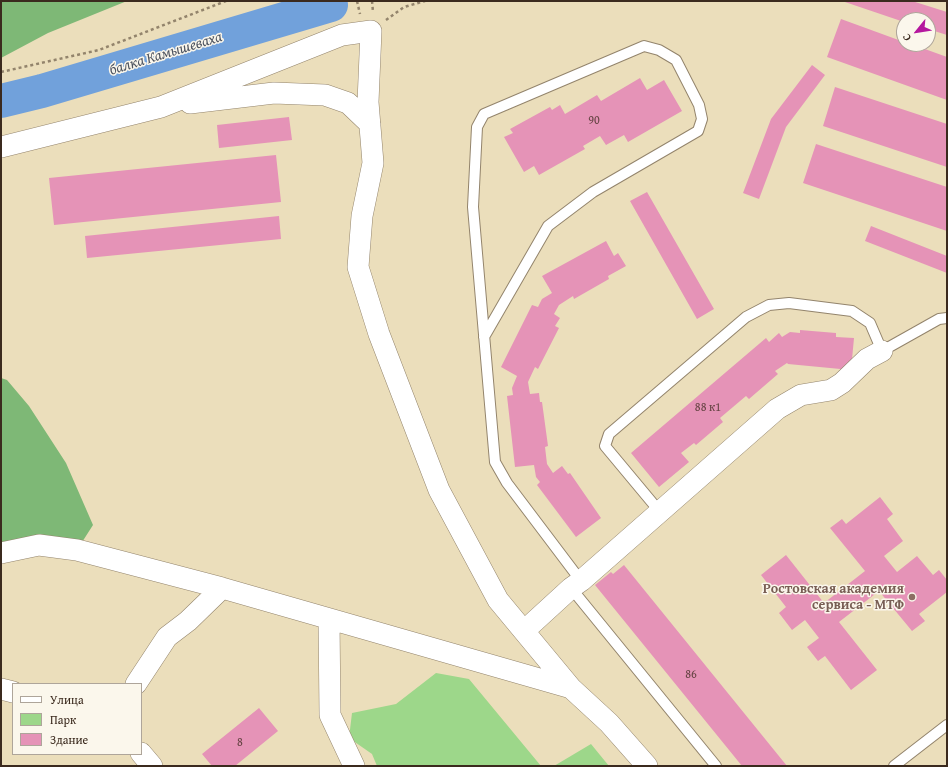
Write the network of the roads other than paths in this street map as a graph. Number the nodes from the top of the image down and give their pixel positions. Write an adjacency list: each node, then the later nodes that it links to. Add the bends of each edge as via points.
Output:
1 (161, 107): 2 (street, via 274,93 325,95 348,103); 2 (street, via 342,34 371,31 368,102); 3 (street)
2 (370, 124): 12 (street, via 373,163 362,216 358,267 379,334 439,490 498,600)
3 (1, 147)
4 (947, 318): 6 (lane, via 939,319)
5 (484, 336): 5 (lane, via 473,207 477,127 484,114 644,46 659,50 676,60 699,105 702,119 698,131 593,192 548,226); 9 (lane, via 495,462)
6 (882, 351): 7 (street, via 866,360 831,390 801,395 776,409); 7 (lane, via 870,323 852,311 789,303 769,305 746,317 609,434 605,446)
7 (660, 512): 9 (street)
8 (1, 553): 10 (street, via 39,545 77,550)
9 (576, 584): 12 (street); 22 (lane)
10 (222, 588): 11 (street); 13 (street, via 188,621 167,637)
11 (329, 619): 14 (street); 20 (street, via 330,715)
12 (524, 631): 14 (street)
13 (137, 683)
14 (571, 688): 21 (street, via 609,723)
15 (1, 689): 16 (street)
16 (12, 692)
17 (947, 725): 23 (lane)
18 (142, 754): 19 (street)
19 (152, 766)
20 (354, 766)
21 (647, 766)
22 (716, 766)
23 (894, 766)

